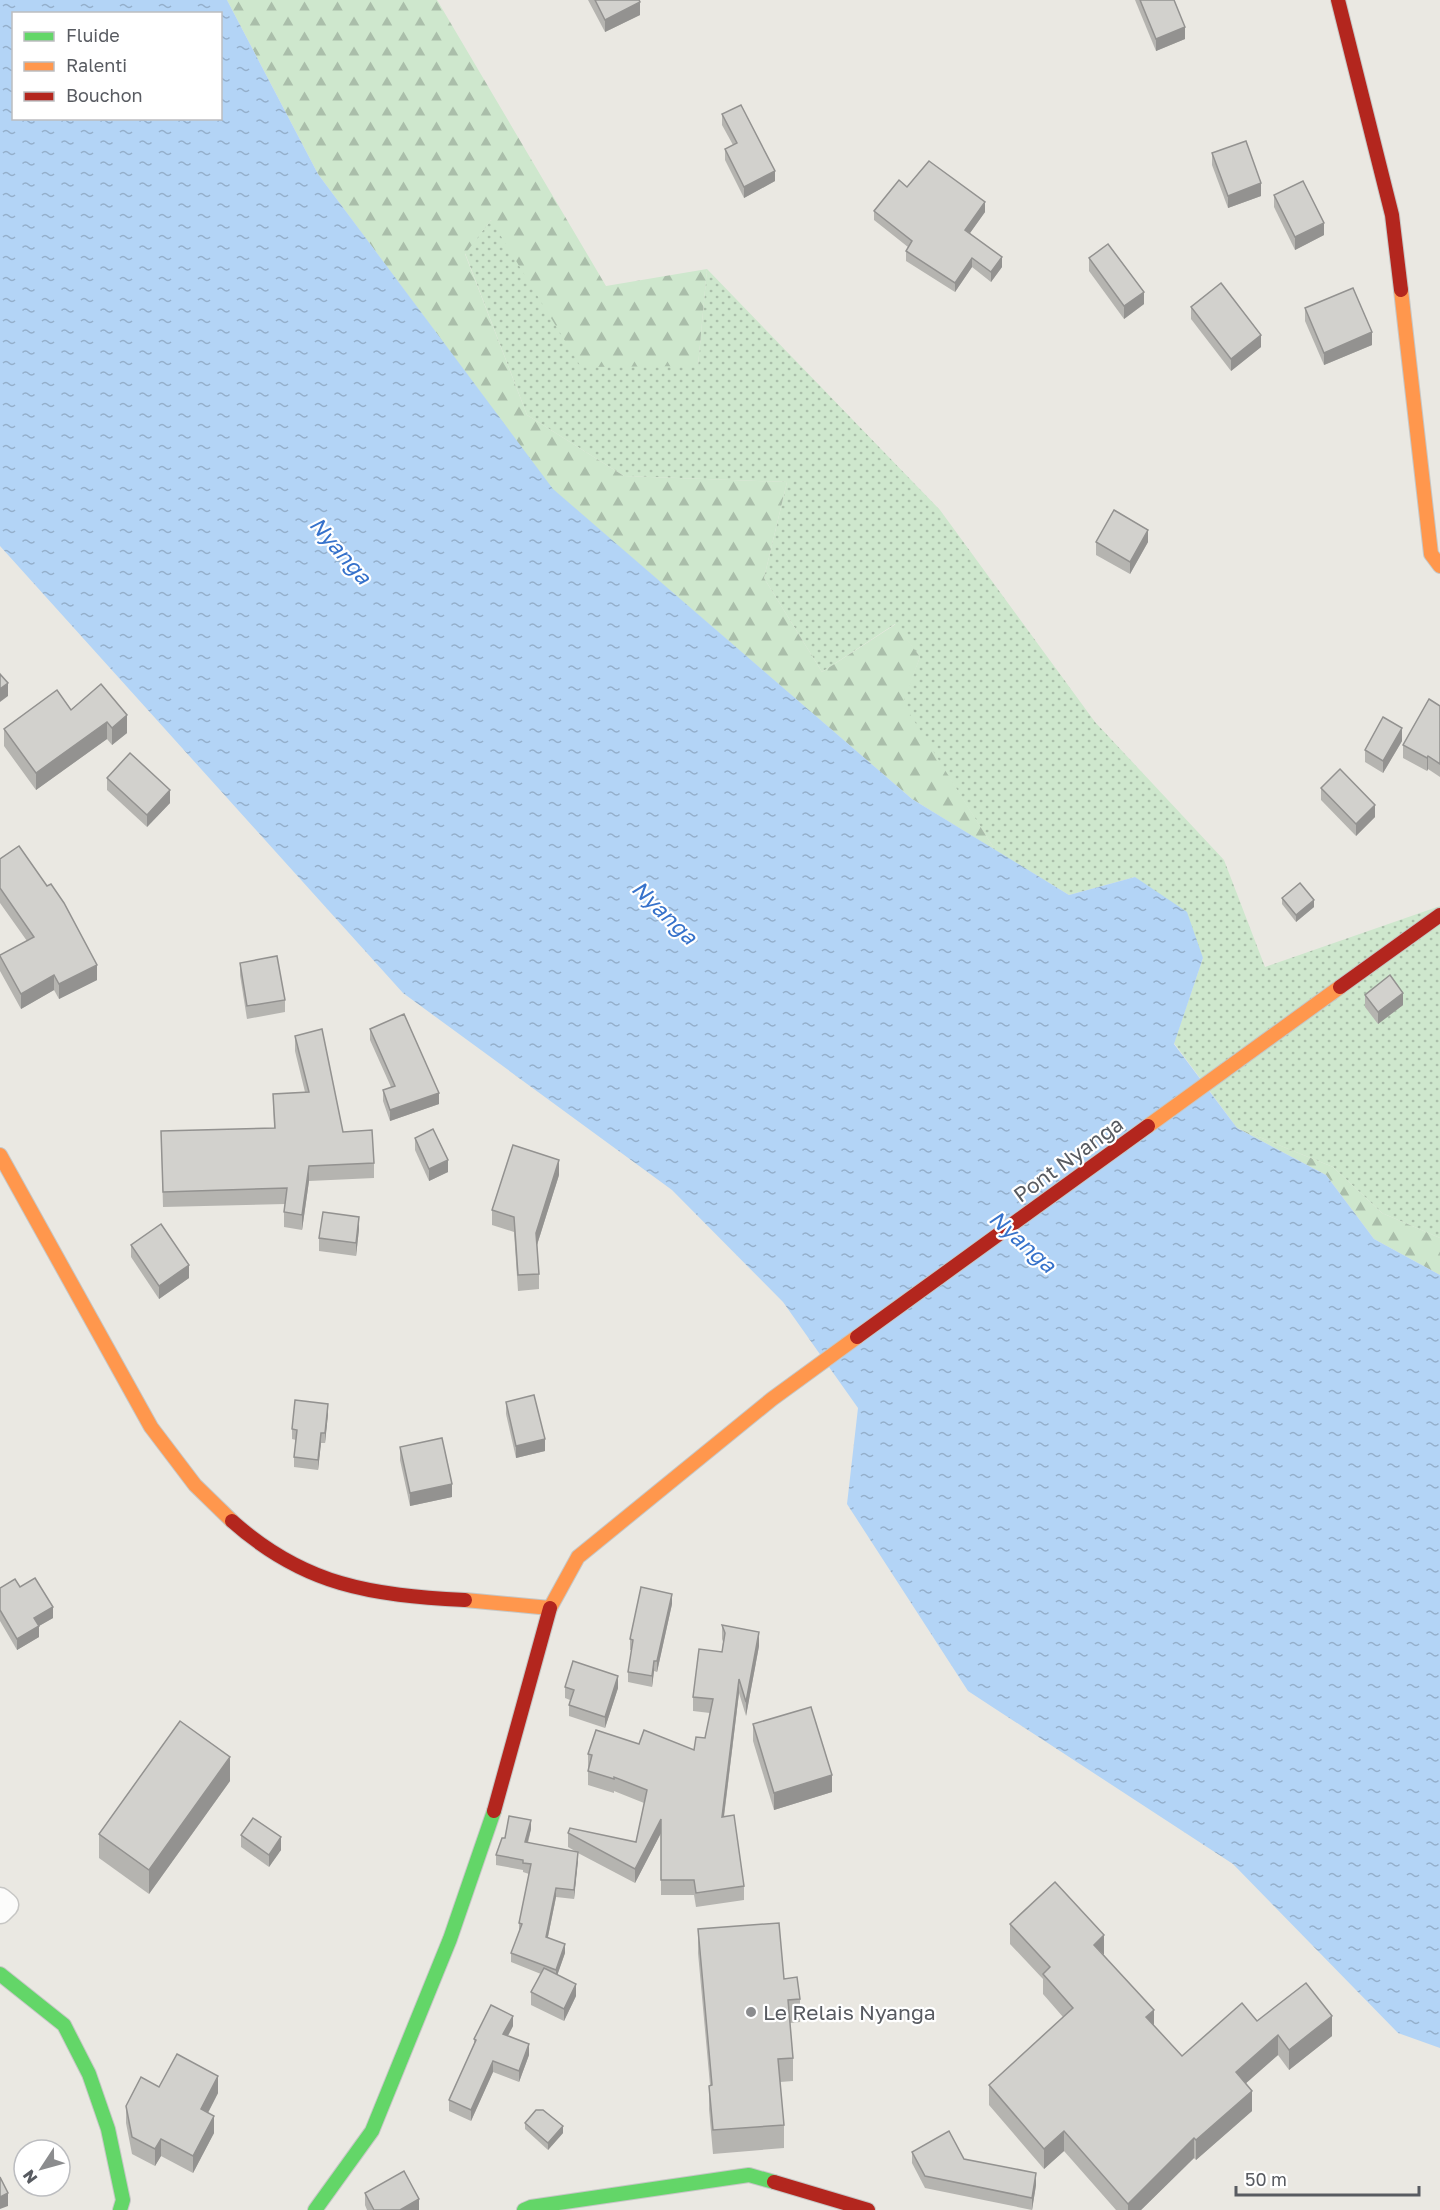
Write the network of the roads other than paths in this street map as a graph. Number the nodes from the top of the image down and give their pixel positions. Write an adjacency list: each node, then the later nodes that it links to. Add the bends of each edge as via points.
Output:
1 (1338, 0): 2 (main road, via 1392,215 1431,554)
2 (1440, 566)
3 (1440, 915): 5 (main road, Pont Nyanga, via 772,1399 578,1557)
4 (0, 1155): 5 (main road, via 151,1427 177,1466 238,1528 283,1559 325,1579 372,1592)
5 (550, 1608): 10 (main road, Pont Nyanga, via 491,1821 450,1939 372,2131)
6 (0, 1900): 7 (street, via 6,1905)
7 (0, 1911)
8 (0, 1974): 9 (main road, via 64,2025 84,2064 108,2129 123,2200)
9 (120, 2210)
10 (315, 2210)
11 (524, 2210): 12 (main road, via 749,2175)
12 (868, 2210)

